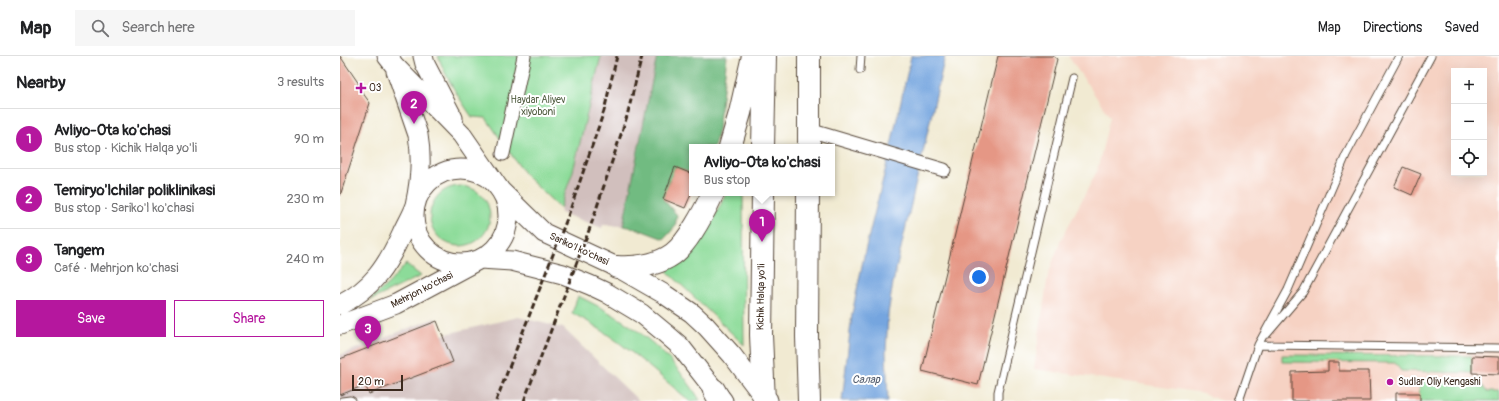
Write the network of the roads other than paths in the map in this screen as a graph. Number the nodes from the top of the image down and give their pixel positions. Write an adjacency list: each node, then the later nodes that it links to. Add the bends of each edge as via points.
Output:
1 (423, 56): 12 (main road)
2 (524, 56): 16 (street)
3 (752, 56): 14 (highway)
4 (765, 56): 15 (highway)
5 (810, 56): 13 (highway)
6 (861, 56): 10 (lane)
7 (1399, 56): 27 (lane, via 1346,155 1288,290)
8 (1431, 56): 27 (lane, via 1303,292)
9 (391, 59): 12 (main road, Sariko'l ko'chasi); 22 (main road, Sariko'l ko'chasi, via 420,145)
10 (860, 70)
11 (1072, 78): 34 (lane, via 998,392)
12 (462, 135): 18 (main road, Sariko'l ko'chasi)
13 (809, 139): 17 (street, via 885,153)
14 (731, 144)
15 (763, 144)
16 (503, 154)
17 (944, 170)
18 (500, 190): 22 (main road, via 489,178 475,171 459,169 443,172 430,180 420,192); 23 (main road, via 507,205 508,221 503,237 494,250); 24 (main road, Sariko'l ko'chasi, via 544,233)
19 (711, 196): 24 (highway, via 695,227 673,254 645,266)
20 (762, 196): 30 (highway, Kichik Halqa yo'li, via 760,335)
21 (808, 196): 33 (highway)
22 (414, 206): 23 (main road, via 417,235 425,248 437,257 451,262 466,263); 25 (main road, via 393,254 383,270 362,292)
23 (480, 259): 26 (main road, Mehrjon ko'chasi, via 396,304); 29 (main road, via 536,266 607,293 642,314 673,340 688,355)
24 (617, 267): 30 (main road, Sariko'l ko'chasi, via 664,294 702,322 732,355)
25 (340, 305)
26 (340, 325)
27 (1258, 344): 28 (lane); 35 (lane)
28 (1499, 348)
29 (719, 397)
30 (765, 399)
31 (342, 401): 32 (lane)
32 (352, 401)
33 (808, 401)
34 (998, 401)
35 (1239, 401)

